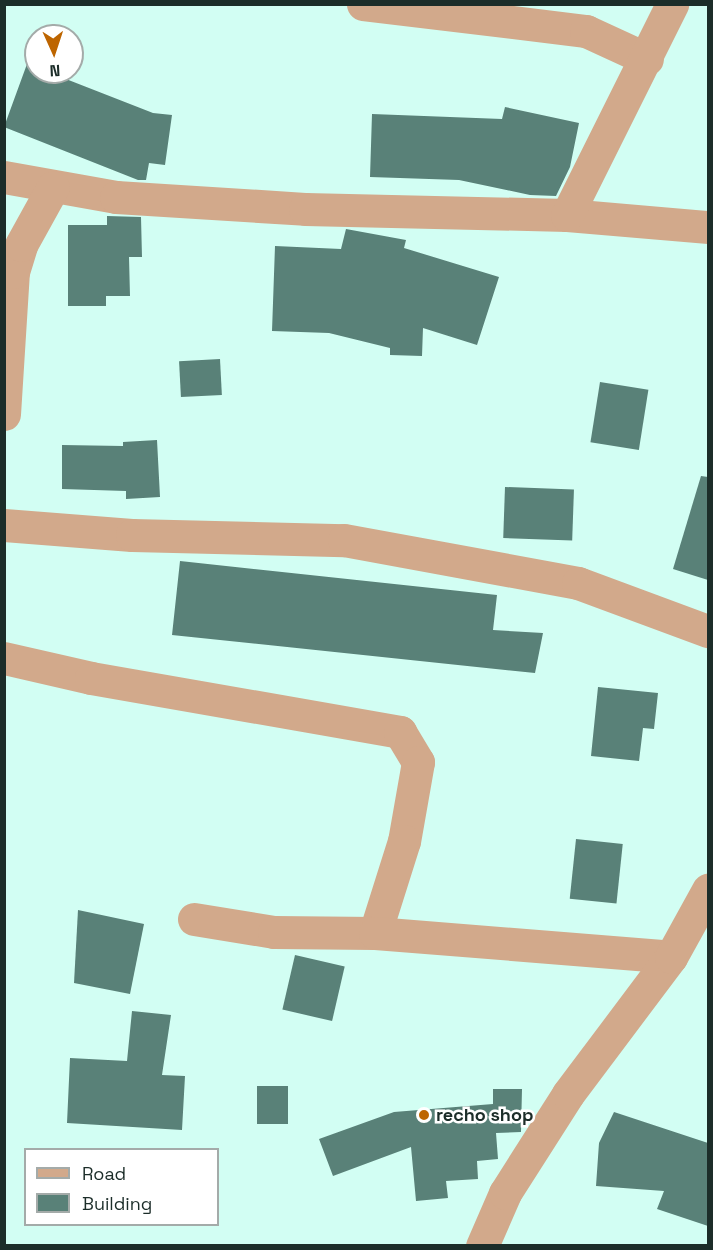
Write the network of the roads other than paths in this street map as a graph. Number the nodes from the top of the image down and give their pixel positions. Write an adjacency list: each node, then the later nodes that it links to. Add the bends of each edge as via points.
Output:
1 (363, 4): 3 (street, via 586,31)
2 (672, 4): 3 (street)
3 (647, 58): 6 (street)
4 (4, 177): 5 (street)
5 (52, 187): 6 (street, via 199,203); 8 (street, via 21,245 13,272)
6 (567, 215): 7 (street)
7 (708, 228)
8 (4, 414)
9 (4, 525): 10 (street, via 132,536 344,540 578,584)
10 (708, 631)
11 (4, 658): 14 (street, via 91,678 400,732 418,762 404,841)
12 (708, 890): 15 (street)
13 (194, 919): 14 (street, via 274,932)
14 (375, 933): 15 (street)
15 (671, 957): 16 (street, via 568,1094 505,1193)
16 (482, 1245)

